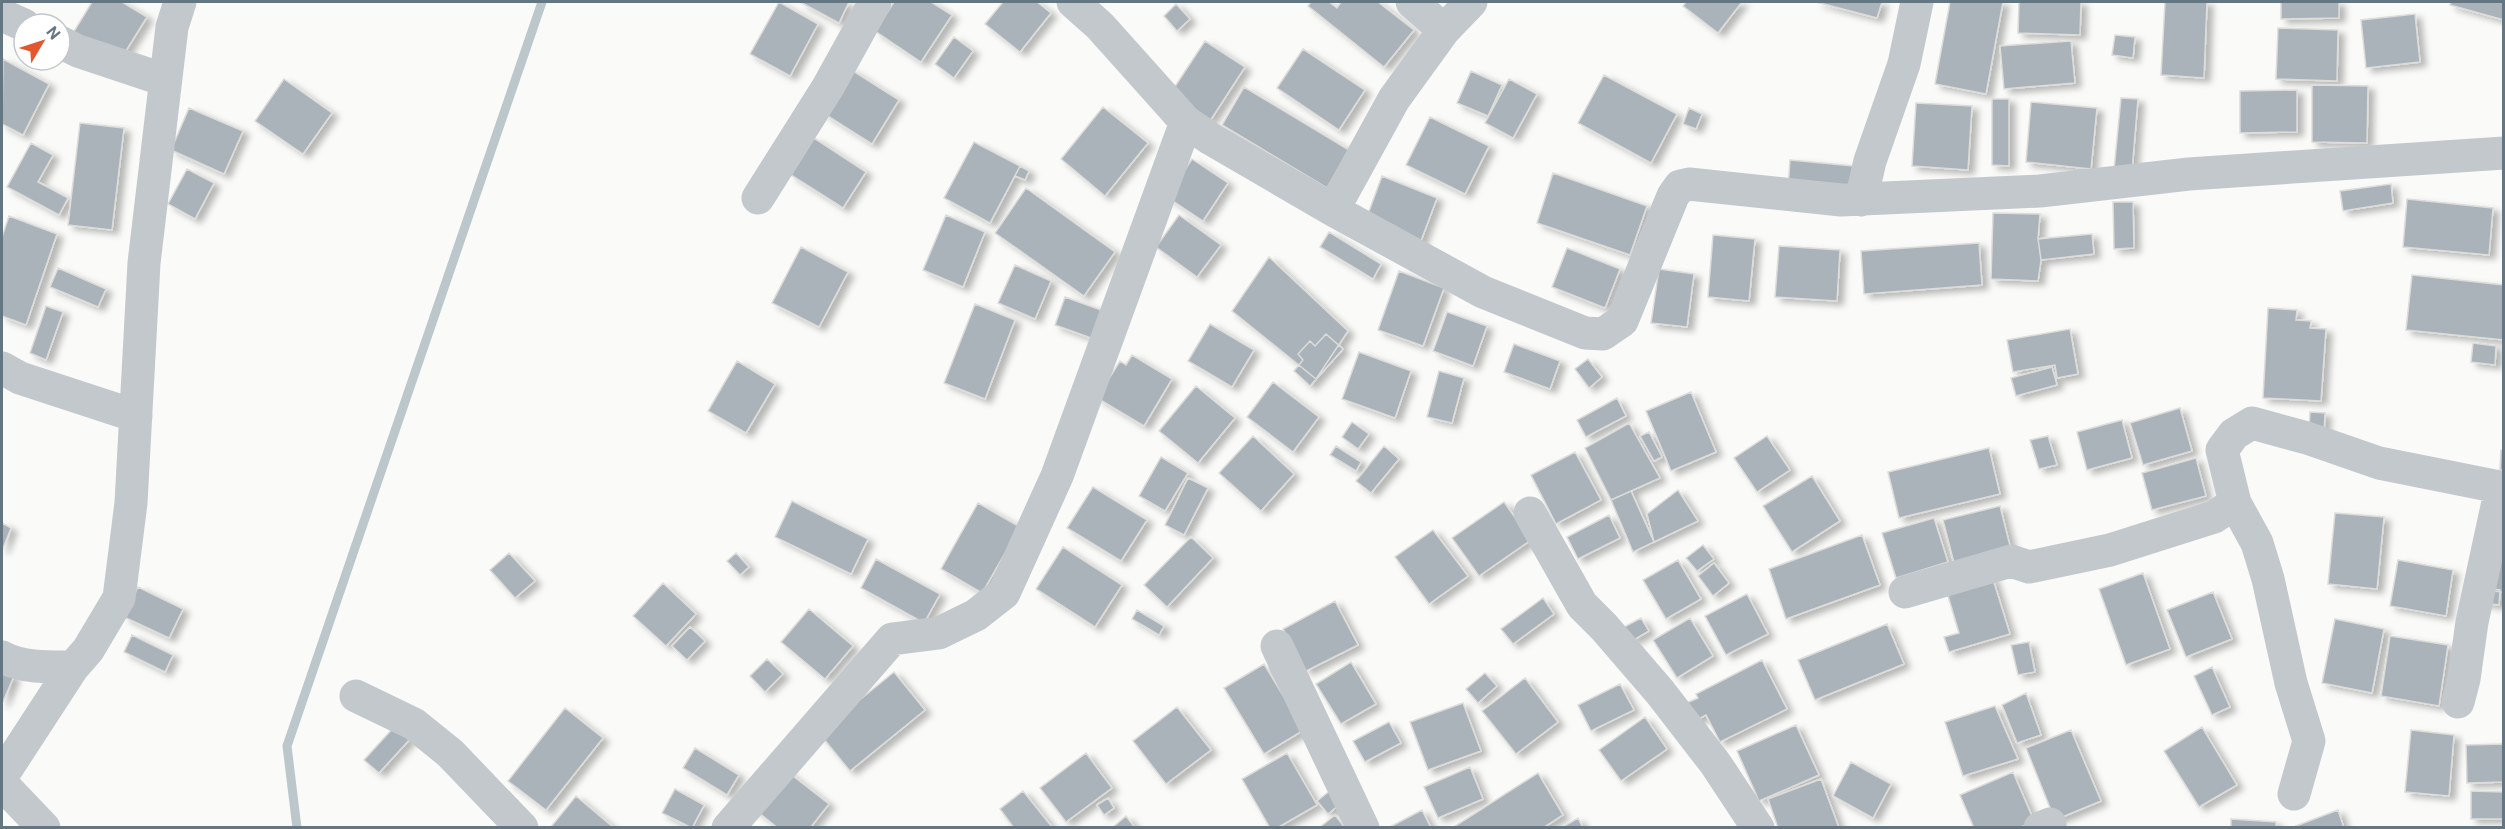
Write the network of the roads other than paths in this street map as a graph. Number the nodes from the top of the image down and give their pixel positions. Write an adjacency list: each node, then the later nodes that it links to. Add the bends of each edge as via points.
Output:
1 (180, 2): 9 (street, via 172,27)
2 (875, 2): 12 (street, via 828,87)
3 (1073, 2): 10 (street, via 1100,26)
4 (1412, 2): 7 (street)
5 (1471, 2): 7 (street)
6 (1917, 2): 13 (street, via 1904,64)
7 (1444, 30): 14 (street, via 1394,99)
8 (72, 48): 9 (street)
9 (165, 80): 16 (street, via 144,263)
10 (1186, 122): 14 (street); 31 (street, via 1057,476 1005,593 976,615 939,633 892,639)
11 (2504, 153): 13 (street, via 2189,174 2040,191)
12 (758, 198)
13 (1860, 200): 14 (street, via 1680,186 1622,321 1603,334 1585,333 1483,292)
14 (1333, 210)
15 (2, 368): 16 (street, via 20,378)
16 (136, 416): 23 (street, via 131,502 119,598)
17 (2502, 488): 18 (street, via 2379,463 2252,423 2234,434 2222,450); 25 (street)
18 (2235, 503): 20 (street, via 2214,517 2110,550 2029,567 2011,561); 28 (street, via 2263,561 2290,683 2309,741)
19 (1530, 513): 33 (street, via 1582,605 1660,692 1715,763)
20 (1905, 592)
21 (1278, 646): 32 (street)
22 (2, 657): 23 (street, via 41,667)
23 (73, 668): 26 (street)
24 (356, 696): 30 (street, via 414,724 450,753)
25 (2457, 702)
26 (2, 776)
27 (2, 784): 29 (street)
28 (2294, 794)
29 (44, 828)
30 (522, 828)
31 (728, 828)
32 (1363, 828)
33 (1758, 828)

